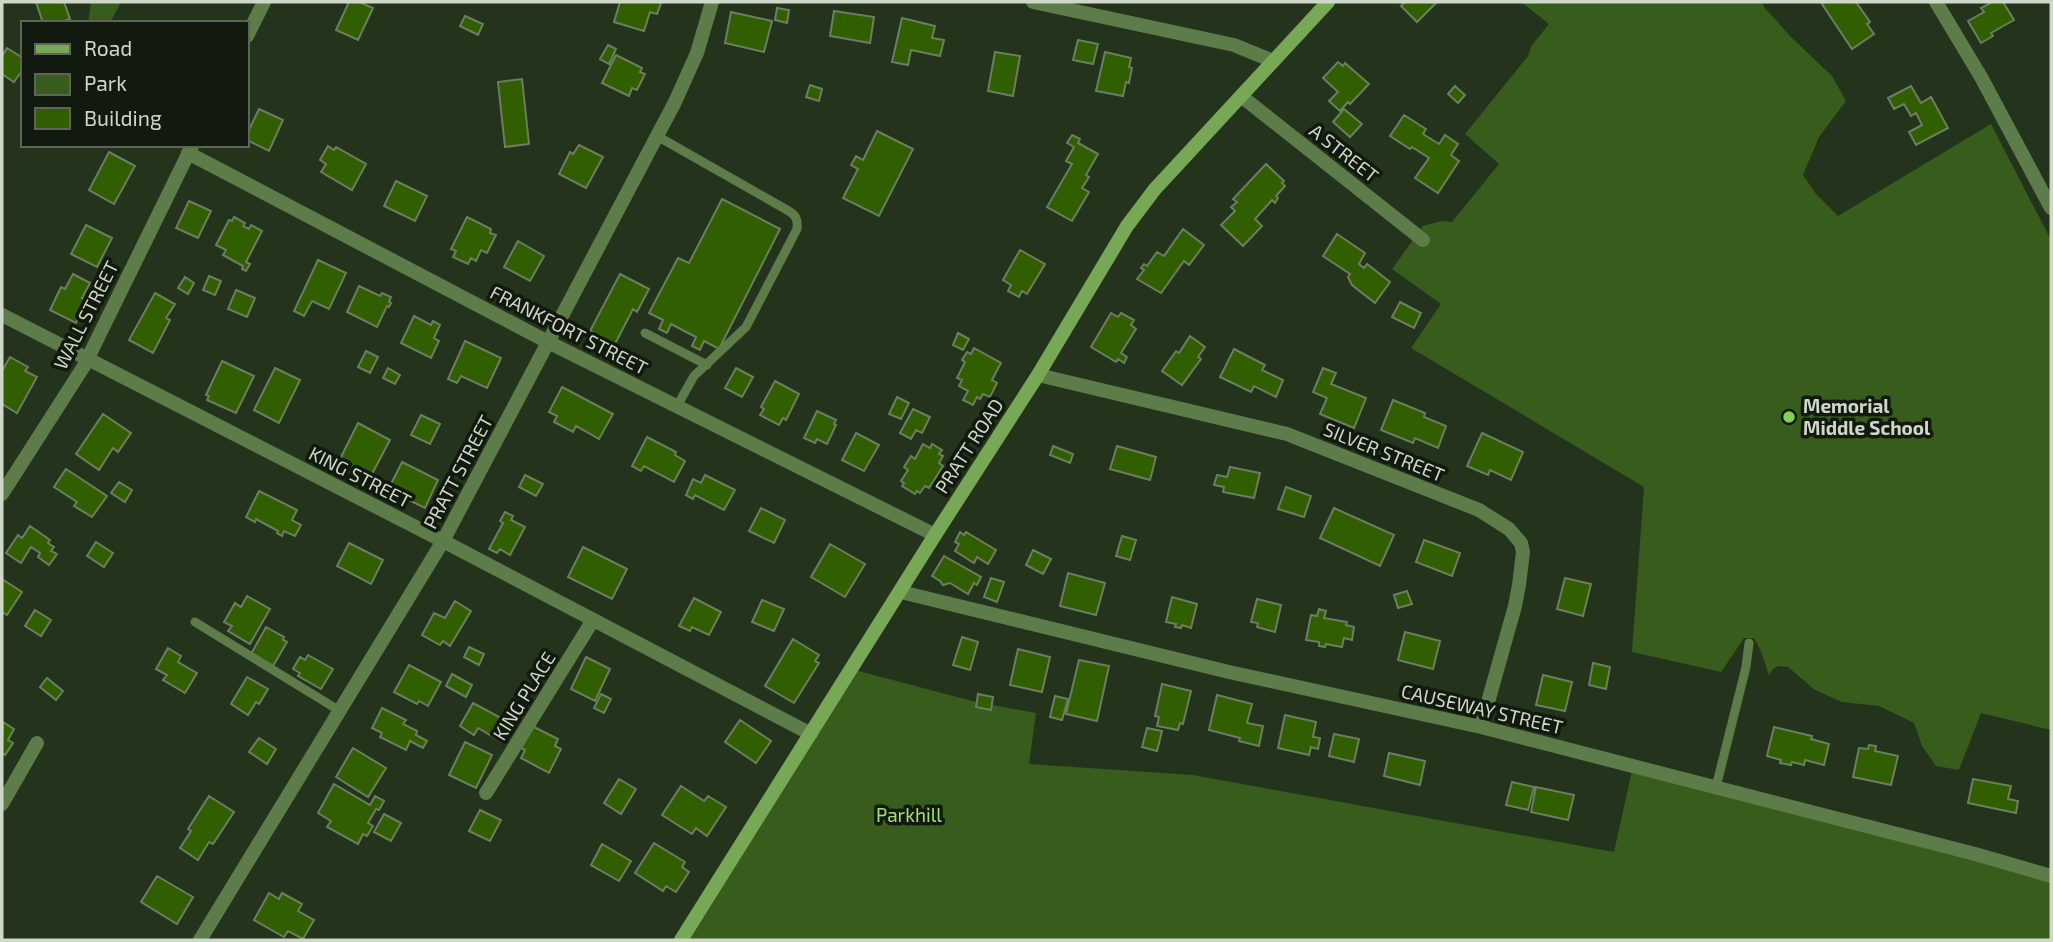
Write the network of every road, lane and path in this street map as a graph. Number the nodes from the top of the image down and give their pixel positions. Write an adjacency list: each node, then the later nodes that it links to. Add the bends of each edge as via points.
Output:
1 (264, 2): 6 (street)
2 (712, 2): 9 (street, PRATT STREET, via 697,53)
3 (1032, 2): 7 (street, via 1234,45)
4 (1328, 2): 7 (street, PRATT ROAD)
5 (1936, 2): 11 (street, via 1982,77)
6 (248, 34)
7 (1273, 61): 8 (street, PRATT ROAD)
8 (1241, 96): 12 (street, A STREET); 18 (street, PRATT ROAD, via 1139,209)
9 (657, 136): 15 (street, PRATT STREET); 17 (lane, via 788,210 797,221 746,327)
10 (190, 149): 15 (street, FRANKFORT STREET); 16 (street, WALL STREET)
11 (2051, 208)
12 (1423, 240)
13 (2, 315): 16 (street, KING STREET)
14 (645, 333): 17 (lane)
15 (548, 342): 19 (street, FRANKFORT STREET); 22 (street, PRATT STREET)
16 (88, 359): 20 (street, WALL STREET); 22 (street, KING STREET)
17 (707, 365): 19 (lane, via 694,376)
18 (1038, 374): 21 (street, PRATT ROAD); 28 (street, SILVER STREET, via 1287,434 1479,510 1509,528 1523,552 1519,585)
19 (677, 406): 21 (street, FRANKFORT STREET)
20 (2, 494)
21 (935, 535): 23 (street, PRATT ROAD)
22 (443, 541): 24 (street, KING STREET); 27 (street, PRATT STREET)
23 (901, 592): 28 (street, CAUSEWAY STREET, via 1229,672); 29 (street, PRATT ROAD)
24 (593, 620): 29 (street, KING STREET); 32 (street, KING PLACE)
25 (195, 622): 27 (lane)
26 (1749, 643): 31 (lane)
27 (340, 712): 35 (street, PRATT STREET)
28 (1481, 727): 31 (street, CAUSEWAY STREET)
29 (811, 734): 36 (street, PRATT ROAD)
30 (37, 743): 33 (street)
31 (1716, 787): 34 (street, CAUSEWAY STREET)
32 (486, 793)
33 (2, 804)
34 (2051, 876)
35 (200, 940)
36 (681, 940)

